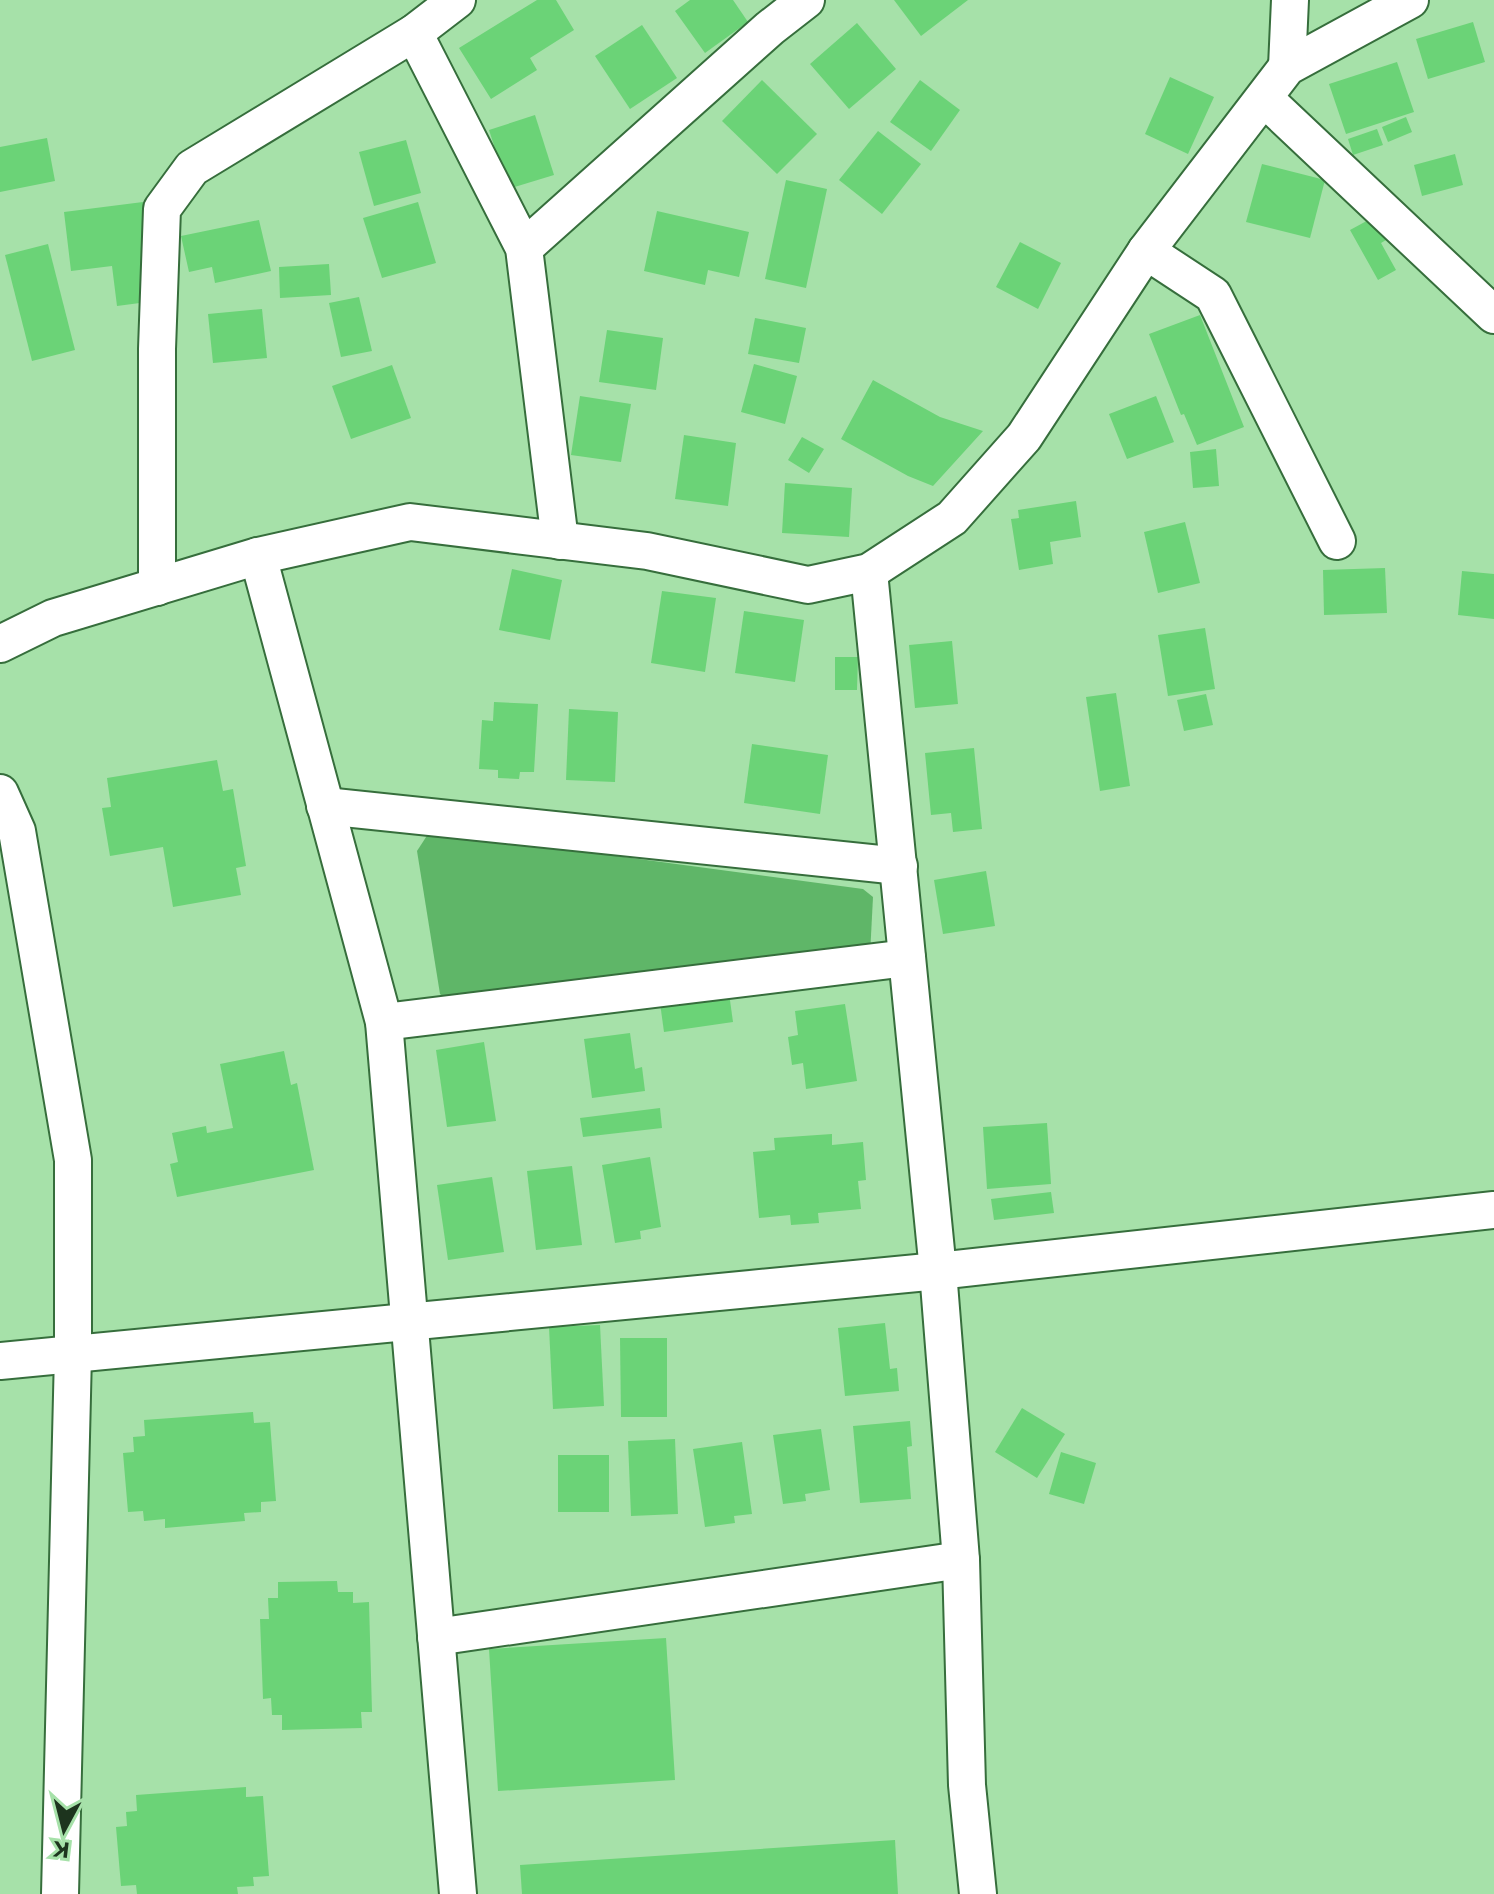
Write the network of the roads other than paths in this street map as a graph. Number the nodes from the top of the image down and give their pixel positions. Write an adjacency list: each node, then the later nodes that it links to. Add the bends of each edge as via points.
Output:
1 (457, 0): 5 (street)
2 (806, 0): 8 (street)
3 (1290, 0): 6 (street)
4 (1410, 0): 6 (street)
5 (414, 33): 8 (street); 15 (street, via 192,168 162,209)
6 (1287, 67): 7 (street)
7 (1264, 98): 9 (street); 10 (street)
8 (524, 248): 11 (street)
9 (1146, 251): 12 (street, via 1213,295); 14 (street, via 1024,437 952,518)
10 (1494, 315)
11 (560, 541): 13 (street, via 410,522); 14 (street, via 647,551 808,585)
12 (1337, 541)
13 (258, 556): 15 (street); 18 (street)
14 (869, 572): 19 (street)
15 (157, 587): 16 (street, via 53,618)
16 (0, 644)
17 (0, 793): 25 (street, via 17,831 73,1160)
18 (325, 806): 19 (street); 21 (street)
19 (899, 866): 20 (street)
20 (907, 958): 21 (street); 23 (street)
21 (384, 1022): 24 (street)
22 (1494, 1210): 23 (street)
23 (938, 1271): 24 (street); 27 (street)
24 (409, 1320): 25 (street); 28 (street)
25 (73, 1354): 26 (street); 29 (street)
26 (0, 1361)
27 (961, 1560): 28 (street); 31 (street, via 967,1785)
28 (436, 1637): 30 (street)
29 (60, 1894)
30 (458, 1894)
31 (978, 1894)

